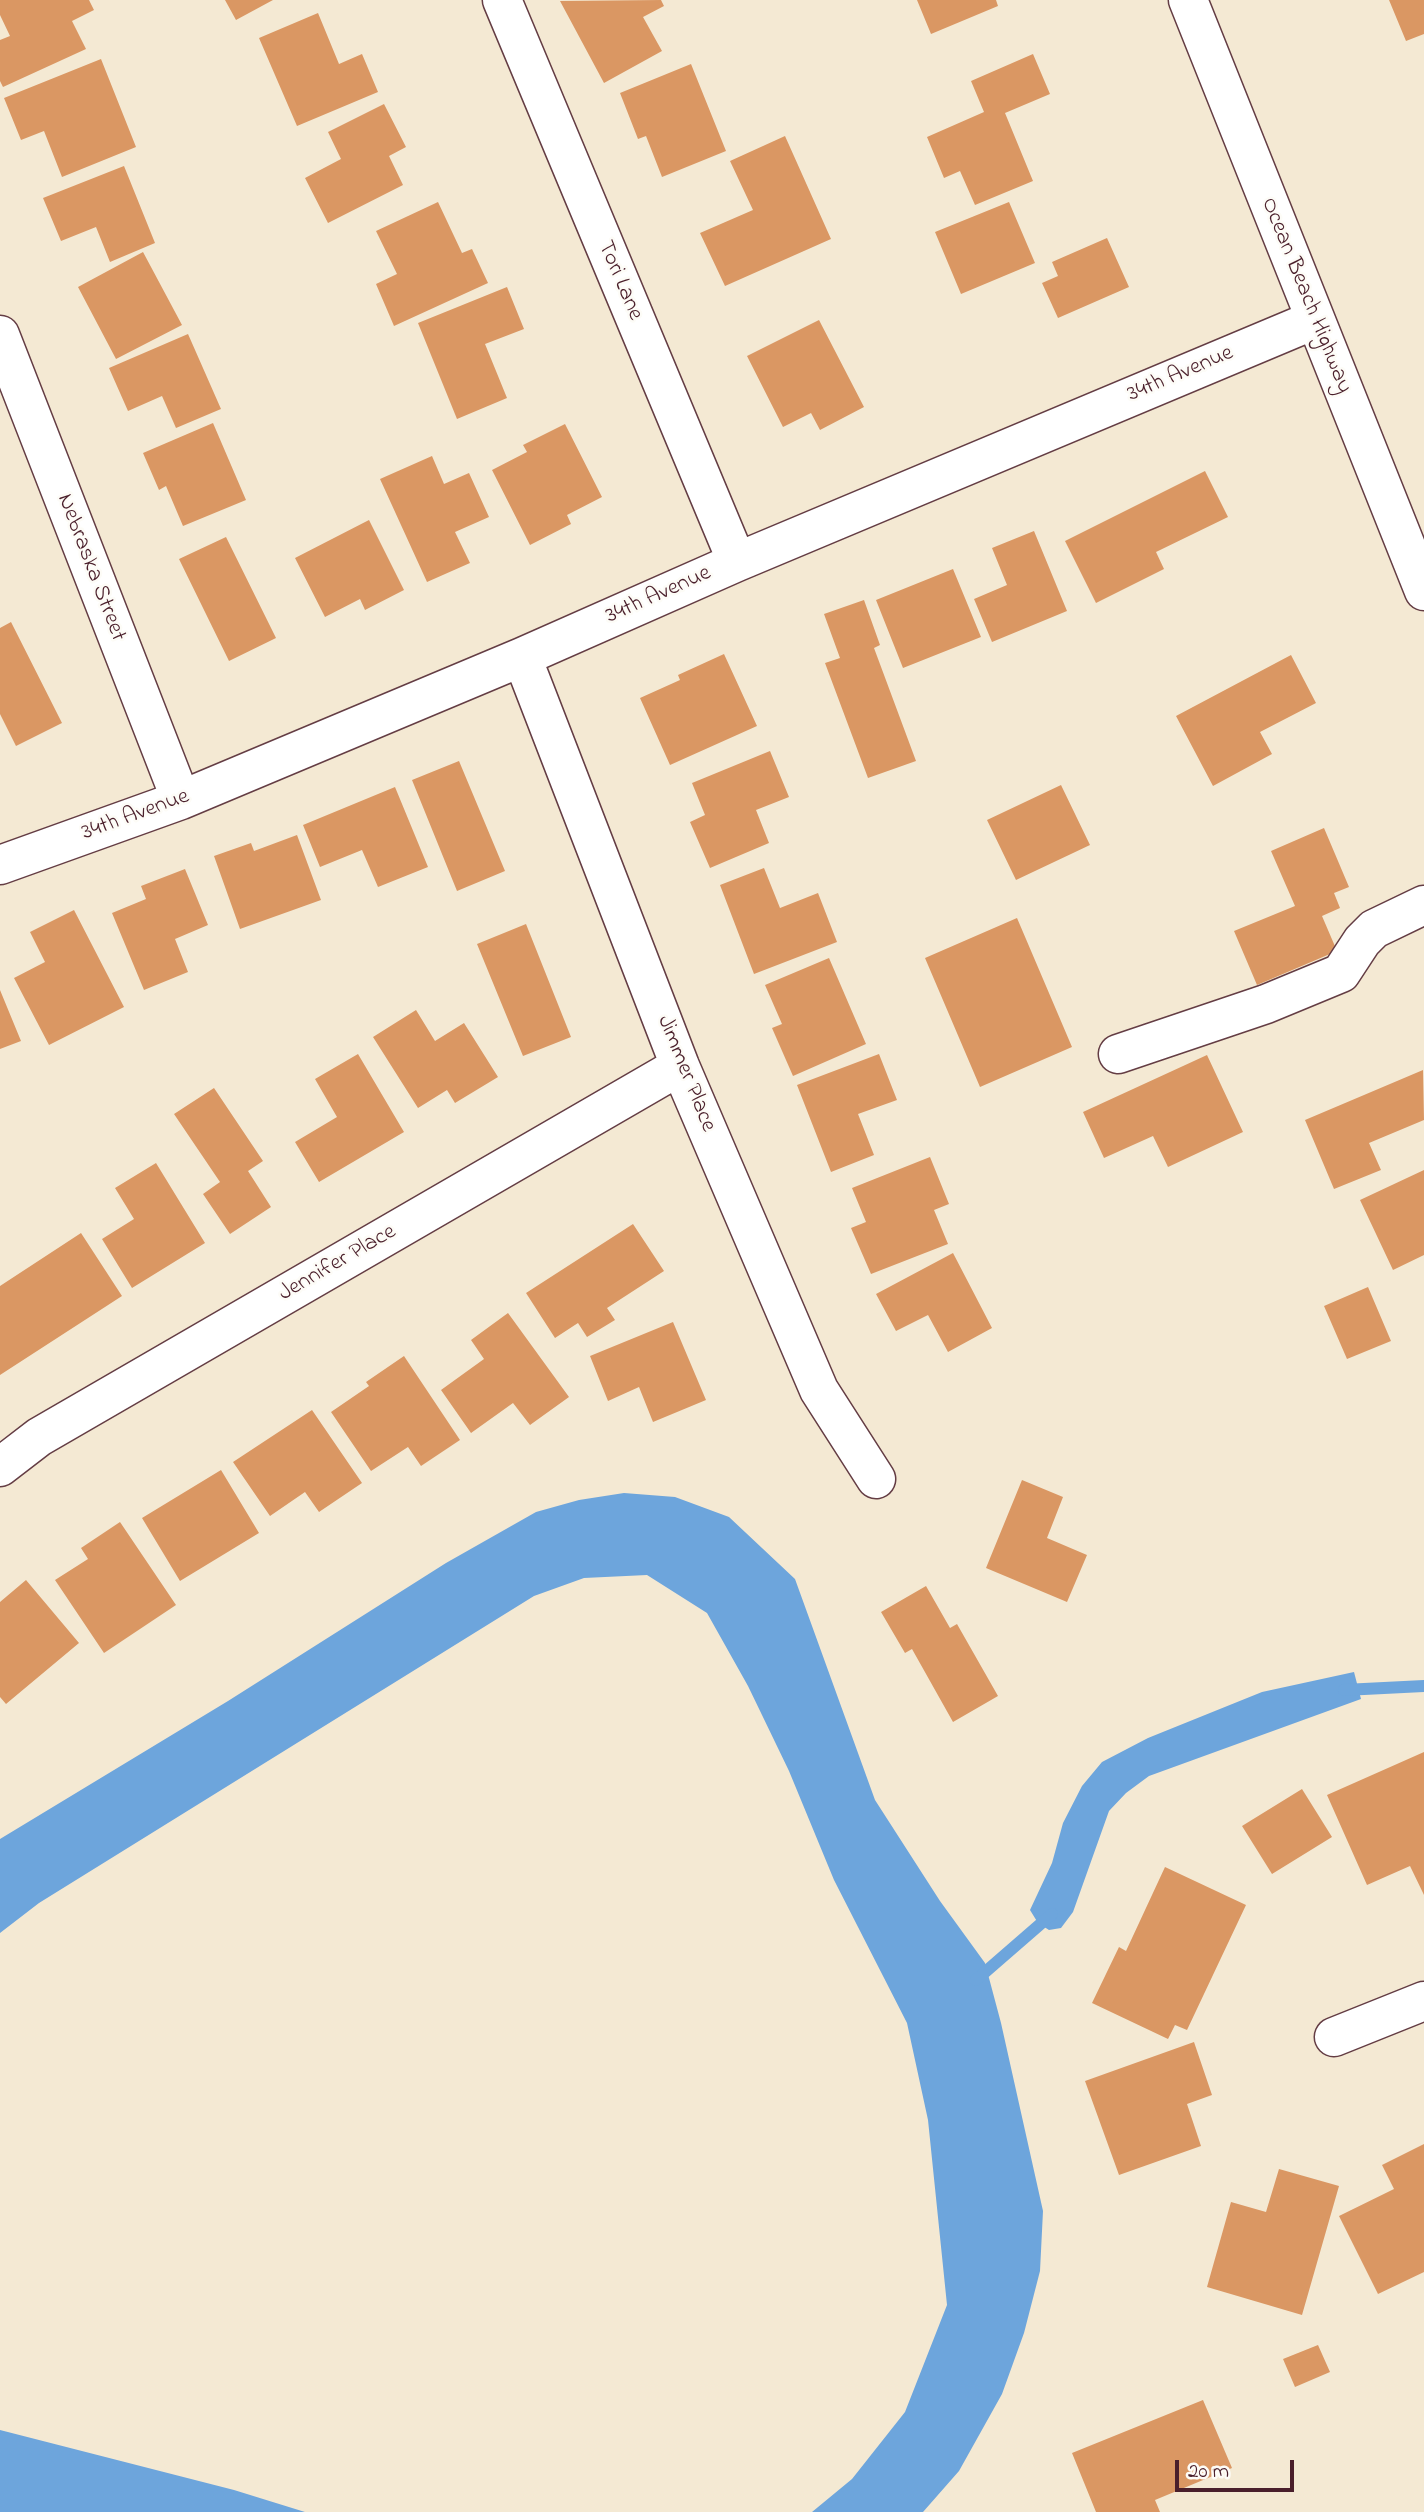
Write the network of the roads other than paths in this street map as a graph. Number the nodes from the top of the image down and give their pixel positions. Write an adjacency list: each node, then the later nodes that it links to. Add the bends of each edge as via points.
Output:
1 (502, 0): 5 (street, Tori Lane)
2 (1188, 0): 3 (street, Ocean Beach Highway)
3 (1314, 320): 5 (street, 34th Avenue); 6 (street, Ocean Beach Highway)
4 (0, 335): 8 (street, Nebraska Street)
5 (737, 562): 7 (street, 34th Avenue)
6 (1424, 591)
7 (522, 657): 8 (street, 34th Avenue); 12 (street, Jimmer Place)
8 (181, 800): 9 (street, 34th Avenue)
9 (0, 865)
10 (1424, 905): 11 (street, via 1374,929 1341,973 1266,1004)
11 (1118, 1054)
12 (680, 1066): 13 (street, Jennifer Place, via 39,1437); 14 (street, Jimmer Place, via 819,1390)
13 (0, 1467)
14 (876, 1479)
15 (1424, 2001): 16 (street)
16 (1334, 2037)

